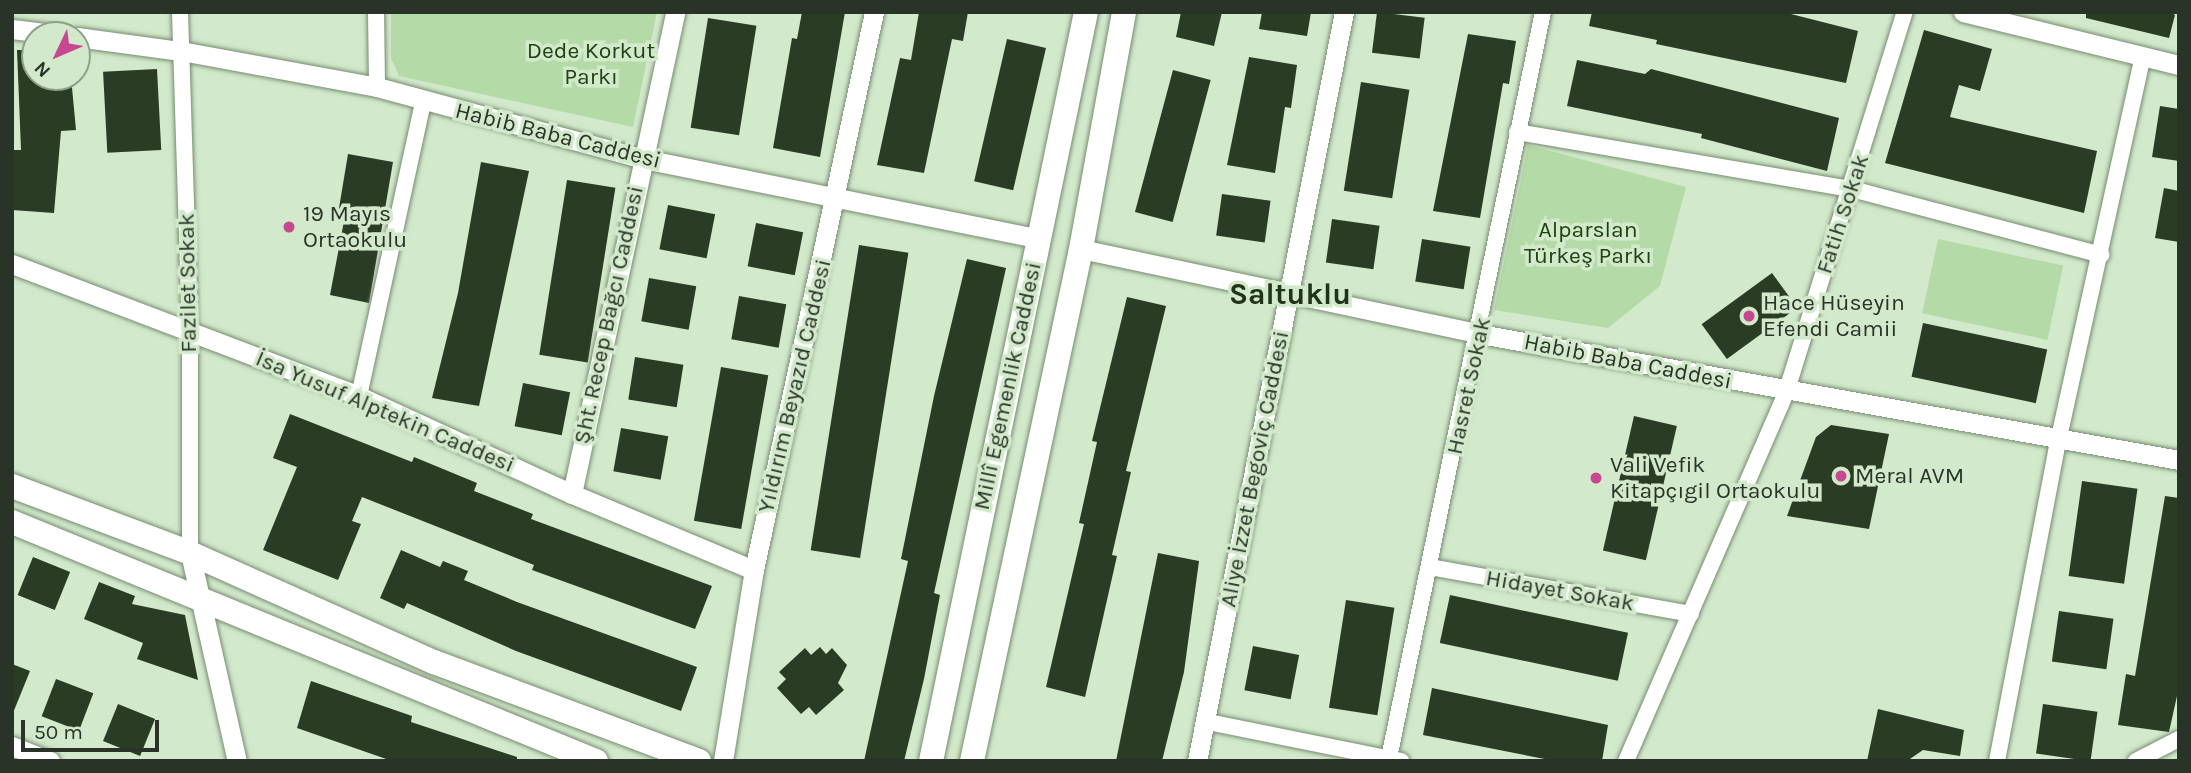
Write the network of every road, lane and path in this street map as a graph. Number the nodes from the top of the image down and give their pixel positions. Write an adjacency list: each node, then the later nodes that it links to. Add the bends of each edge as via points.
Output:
1 (180, 12): 12 (street, Fazilet Sokak)
2 (376, 12): 15 (street)
3 (675, 12): 18 (street, Şht. Recep Bağcı Caddesi)
4 (874, 12): 20 (street, Yıldırım Beyazıd Caddesi)
5 (1086, 12): 21 (main road, Millî Egemenlik Caddesi)
6 (1124, 12): 22 (main road, Millî Egemenlik Caddesi)
7 (1344, 12): 25 (street, Aliye İzzet Begoviç Caddesi)
8 (1543, 12): 17 (street, Hasret Sokak)
9 (1905, 12): 19 (street, Fatih Sokak)
10 (1963, 12): 13 (street)
11 (91, 39): 12 (street, Habib Baba Caddesi)
12 (181, 51): 15 (street, Habib Baba Caddesi); 26 (street, Fazilet Sokak)
13 (2143, 56): 14 (street); 23 (street)
14 (2179, 65)
15 (377, 88): 16 (street, Habib Baba Caddesi)
16 (423, 102): 18 (street, Habib Baba Caddesi); 29 (street)
17 (1517, 132): 19 (street); 27 (street, Hasret Sokak)
18 (644, 159): 20 (street, Habib Baba Caddesi); 33 (street, Şht. Recep Bağcı Caddesi)
19 (1852, 189): 23 (street); 28 (street, Fatih Sokak)
20 (836, 200): 21 (street, Habib Baba Caddesi); 37 (street, Yıldırım Beyazıd Caddesi)
21 (1038, 239): 49 (main road, Millî Egemenlik Caddesi)
22 (1081, 249): 25 (street, Habib Baba Caddesi); 50 (main road, Millî Egemenlik Caddesi)
23 (2101, 255): 30 (street)
24 (12, 264): 26 (street, İsa Yusuf Alptekin Caddesi)
25 (1289, 290): 27 (street, Habib Baba Caddesi); 40 (street, Aliye İzzet Begoviç Caddesi)
26 (190, 331): 29 (street, İsa Yusuf Alptekin Caddesi); 35 (street, Fazilet Sokak)
27 (1480, 334): 28 (street, Habib Baba Caddesi); 36 (street, Hasret Sokak)
28 (1786, 393): 30 (street, Habib Baba Caddesi); 39 (street, Fatih Sokak)
29 (359, 396): 33 (street, İsa Yusuf Alptekin Caddesi)
30 (2058, 442): 31 (street, Habib Baba Caddesi); 53 (street)
31 (2179, 460)
32 (12, 486): 35 (main road)
33 (572, 494): 37 (street, İsa Yusuf Alptekin Caddesi)
34 (12, 522): 38 (main road)
35 (190, 553): 38 (street); 47 (main road, via 434,662)
36 (1430, 567): 39 (street, Hidayet Sokak); 43 (street, Hasret Sokak)
37 (754, 570): 48 (street, Yıldırım Beyazıd Caddesi)
38 (200, 598): 45 (street); 46 (main road)
39 (1691, 614): 52 (street, Fatih Sokak)
40 (1208, 722): 43 (street); 51 (street, Aliye İzzet Begoviç Caddesi)
41 (2179, 739): 54 (street)
42 (12, 746): 44 (street)
43 (1395, 759)
44 (47, 760)
45 (237, 761)
46 (596, 761)
47 (699, 761)
48 (723, 761)
49 (931, 761)
50 (972, 761)
51 (1197, 761)
52 (1626, 761)
53 (1997, 761)
54 (2136, 761)

